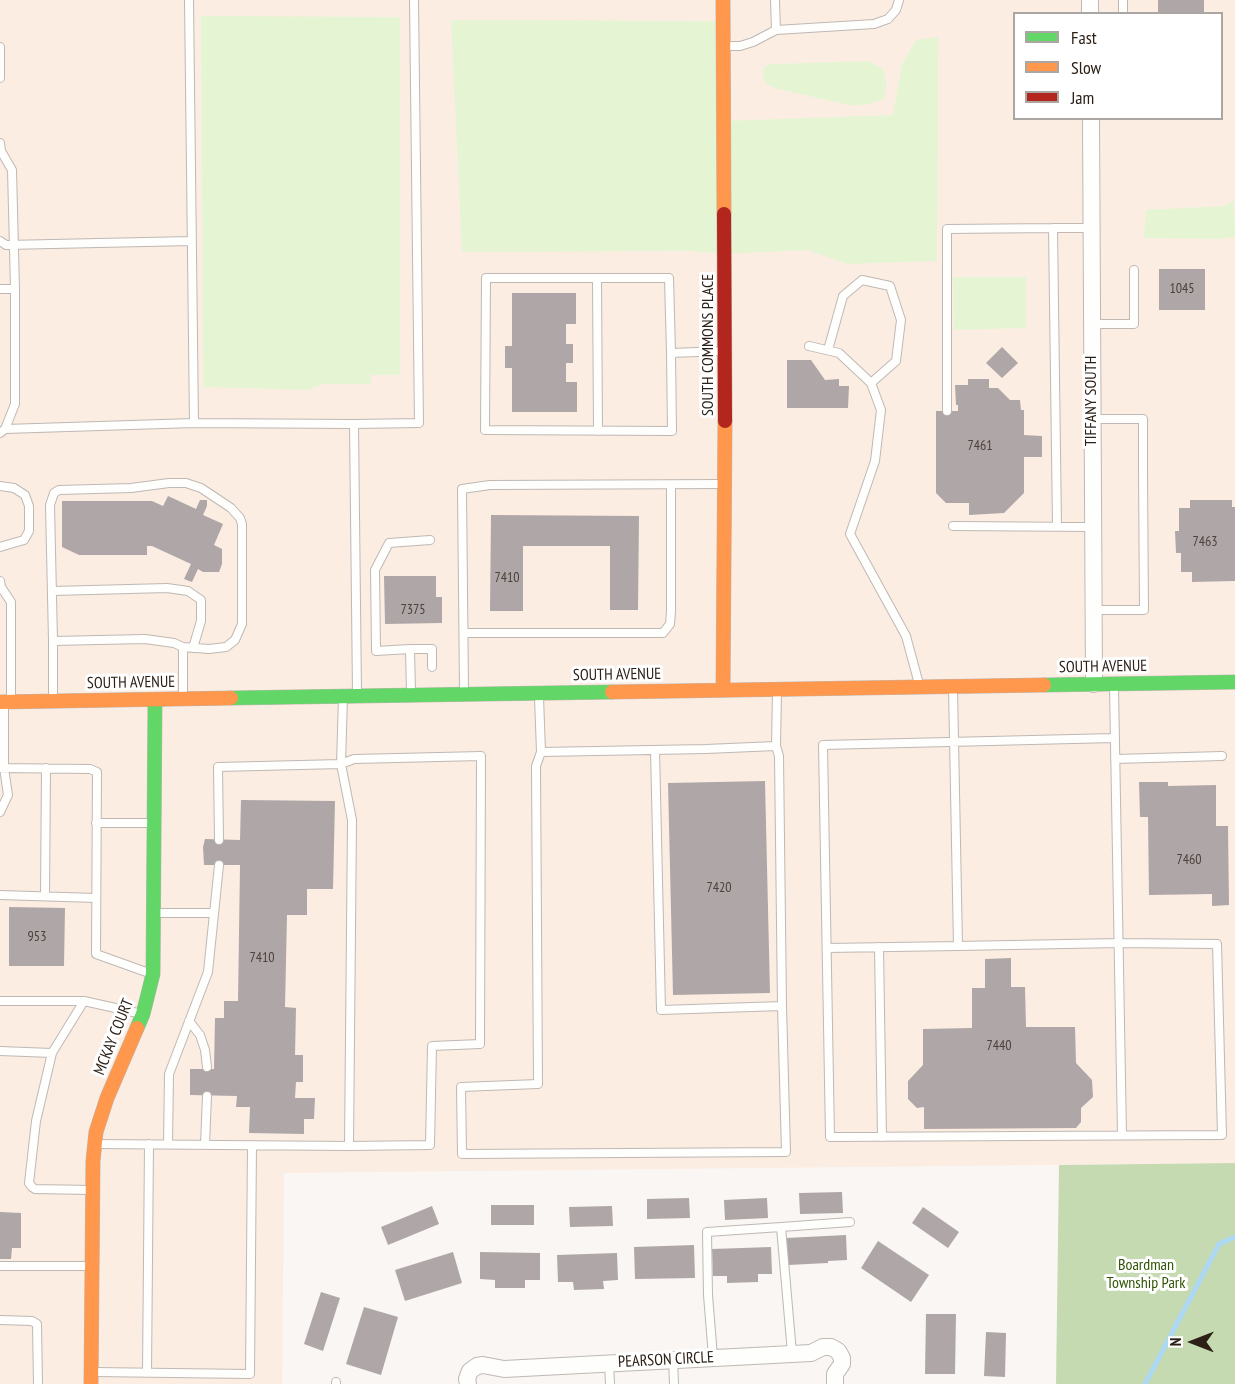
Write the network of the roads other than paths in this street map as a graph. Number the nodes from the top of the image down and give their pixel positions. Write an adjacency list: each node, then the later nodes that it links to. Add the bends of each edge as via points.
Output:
1 (189, 0): 15 (lane)
2 (414, 0): 30 (lane, via 419,423)
3 (723, 0): 7 (street, SOUTH COMMONS PLACE)
4 (775, 0): 6 (lane)
5 (900, 0): 6 (lane, via 888,19 874,24)
6 (776, 30): 7 (lane, via 740,46)
7 (723, 46): 24 (street, SOUTH COMMONS PLACE)
8 (0, 47): 9 (lane)
9 (0, 78)
10 (1091, 120): 14 (street, TIFFANY SOUTH)
11 (0, 143): 12 (lane)
12 (3, 158): 16 (lane, via 12,170)
13 (1053, 228): 14 (lane); 27 (lane, via 946,229); 37 (lane)
14 (1091, 228): 21 (street, TIFFANY SOUTH)
15 (192, 241): 16 (lane); 29 (lane)
16 (5, 245): 20 (lane)
17 (1134, 270): 21 (lane, via 1134,324)
18 (597, 278): 25 (lane, via 669,278); 32 (lane); 32 (lane, via 486,278 485,430)
19 (0, 289): 20 (lane)
20 (15, 289): 31 (lane, via 15,404)
21 (1091, 324): 28 (street, TIFFANY SOUTH)
22 (809, 346): 23 (lane)
23 (828, 350): 26 (lane, via 839,352); 26 (lane, via 843,296 862,280 890,286 901,320 896,362)
24 (724, 351): 25 (lane); 34 (street, SOUTH COMMONS PLACE)
25 (671, 352): 32 (lane, via 672,431)
26 (871, 382): 55 (lane, via 881,410 875,461 850,534 906,636)
27 (947, 411)
28 (1092, 419): 38 (street, TIFFANY SOUTH); 43 (lane, via 1143,419 1144,610)
29 (194, 423): 30 (lane); 31 (lane)
30 (354, 424): 61 (lane)
31 (2, 431)
32 (598, 431)
33 (671, 484): 34 (lane); 44 (lane, via 671,611 670,624 663,633); 44 (lane, via 490,485 462,489)
34 (725, 484): 57 (street, SOUTH COMMONS PLACE)
35 (0, 486): 40 (lane, via 25,495 29,531 24,540)
36 (953, 526): 37 (lane)
37 (1057, 526): 38 (lane)
38 (1092, 527): 43 (street, TIFFANY SOUTH)
39 (430, 540): 50 (lane, via 389,543 375,570 376,651)
40 (0, 547)
41 (0, 581): 47 (lane, via 11,602)
42 (52, 591): 45 (lane); 49 (lane, via 188,591 201,600 201,621); 49 (lane, via 50,504 59,490 169,483 201,488 231,508 242,524 242,624 235,640 226,647)
43 (1092, 610): 54 (street, TIFFANY SOUTH)
44 (464, 633): 60 (lane)
45 (53, 641): 48 (lane, via 145,639); 65 (lane)
46 (0, 646): 47 (lane)
47 (11, 646): 66 (lane)
48 (183, 647): 49 (lane); 63 (lane)
49 (193, 648)
50 (410, 650): 51 (lane, via 432,649); 62 (lane)
51 (432, 667)
52 (1235, 682): 53 (street, SOUTH AVENUE)
53 (1113, 683): 54 (street, SOUTH AVENUE); 67 (lane)
54 (1094, 684): 56 (street, SOUTH AVENUE)
55 (920, 687): 56 (street, SOUTH AVENUE); 58 (street, SOUTH AVENUE)
56 (953, 687): 68 (lane)
57 (723, 690): 58 (street, SOUTH AVENUE); 59 (street, SOUTH AVENUE)
58 (777, 690): 69 (lane)
59 (539, 693): 60 (street, SOUTH AVENUE); 71 (lane)
60 (464, 695): 62 (street, SOUTH AVENUE)
61 (350, 696): 62 (street, SOUTH AVENUE); 63 (street, SOUTH AVENUE); 74 (lane)
62 (411, 696)
63 (183, 699): 64 (street, SOUTH AVENUE)
64 (155, 700): 65 (street, SOUTH AVENUE); 79 (street, MCKAY COURT)
65 (53, 701): 66 (street, SOUTH AVENUE)
66 (5, 702): 75 (lane)
67 (1115, 738): 68 (lane); 73 (lane)
68 (953, 742): 88 (lane); 90 (lane, via 823,745)
69 (776, 746): 70 (lane); 94 (lane)
70 (655, 750): 71 (lane); 94 (lane, via 661,1010)
71 (541, 752): 94 (lane, via 536,766 538,1084 461,1087 462,1154 786,1152)
72 (1222, 756): 73 (lane)
73 (1115, 759): 87 (lane)
74 (341, 764): 80 (lane, via 219,767); 108 (lane, via 352,820); 108 (lane, via 354,759 481,756 480,1044 432,1046 430,1145)
75 (2, 768): 76 (lane); 77 (lane, via 8,795)
76 (46, 768): 78 (lane, via 97,772); 83 (lane)
77 (0, 812)
78 (96, 824): 79 (lane); 84 (lane)
79 (155, 824): 85 (street, MCKAY COURT)
80 (219, 840)
81 (219, 865): 86 (lane)
82 (0, 895): 83 (lane)
83 (45, 896): 84 (lane)
84 (96, 897): 91 (lane, via 96,954)
85 (154, 913): 86 (lane); 91 (street, MCKAY COURT)
86 (213, 914): 96 (lane, via 208,972)
87 (1120, 943): 88 (lane); 101 (lane); 101 (lane, via 1217,944 1222,1135)
88 (958, 946): 89 (lane)
89 (879, 947): 90 (lane); 102 (lane)
90 (826, 948): 102 (lane, via 830,1137)
91 (153, 974): 95 (street, MCKAY COURT)
92 (0, 1001): 93 (lane)
93 (84, 1001): 95 (lane); 98 (lane)
94 (782, 1006)
95 (143, 1014): 103 (street, MCKAY COURT, via 107,1098)
96 (189, 1021): 99 (lane, via 202,1043); 105 (lane, via 169,1074)
97 (0, 1052): 98 (lane)
98 (51, 1053): 109 (lane, via 36,1122 29,1183 36,1189)
99 (207, 1066)
100 (207, 1096): 106 (lane)
101 (1122, 1135): 102 (lane)
102 (882, 1137)
103 (95, 1144): 104 (lane); 109 (street, MCKAY COURT)
104 (149, 1144): 105 (lane); 119 (lane)
105 (168, 1144): 106 (lane)
106 (205, 1145): 107 (lane)
107 (252, 1145): 108 (lane); 119 (lane, via 250,1374)
108 (349, 1146)
109 (92, 1190): 113 (street, MCKAY COURT)
110 (850, 1222): 111 (lane)
111 (781, 1227): 115 (lane); 116 (lane, via 707,1232)
112 (0, 1266): 113 (lane)
113 (92, 1266): 120 (street, MCKAY COURT)
114 (0, 1320): 121 (lane, via 38,1324)
115 (792, 1353): 116 (street, PEARSON CIRCLE); 125 (street, PEARSON CIRCLE, via 811,1353 823,1347 838,1351 842,1364 835,1374)
116 (713, 1357): 117 (street, PEARSON CIRCLE)
117 (673, 1359): 118 (street, PEARSON CIRCLE); 124 (lane)
118 (609, 1363): 122 (street, PEARSON CIRCLE, via 504,1369 477,1366 470,1371); 123 (lane)
119 (147, 1373): 120 (lane)
120 (91, 1378)
121 (38, 1384)
122 (468, 1384)
123 (610, 1384)
124 (674, 1384)
125 (835, 1384)

